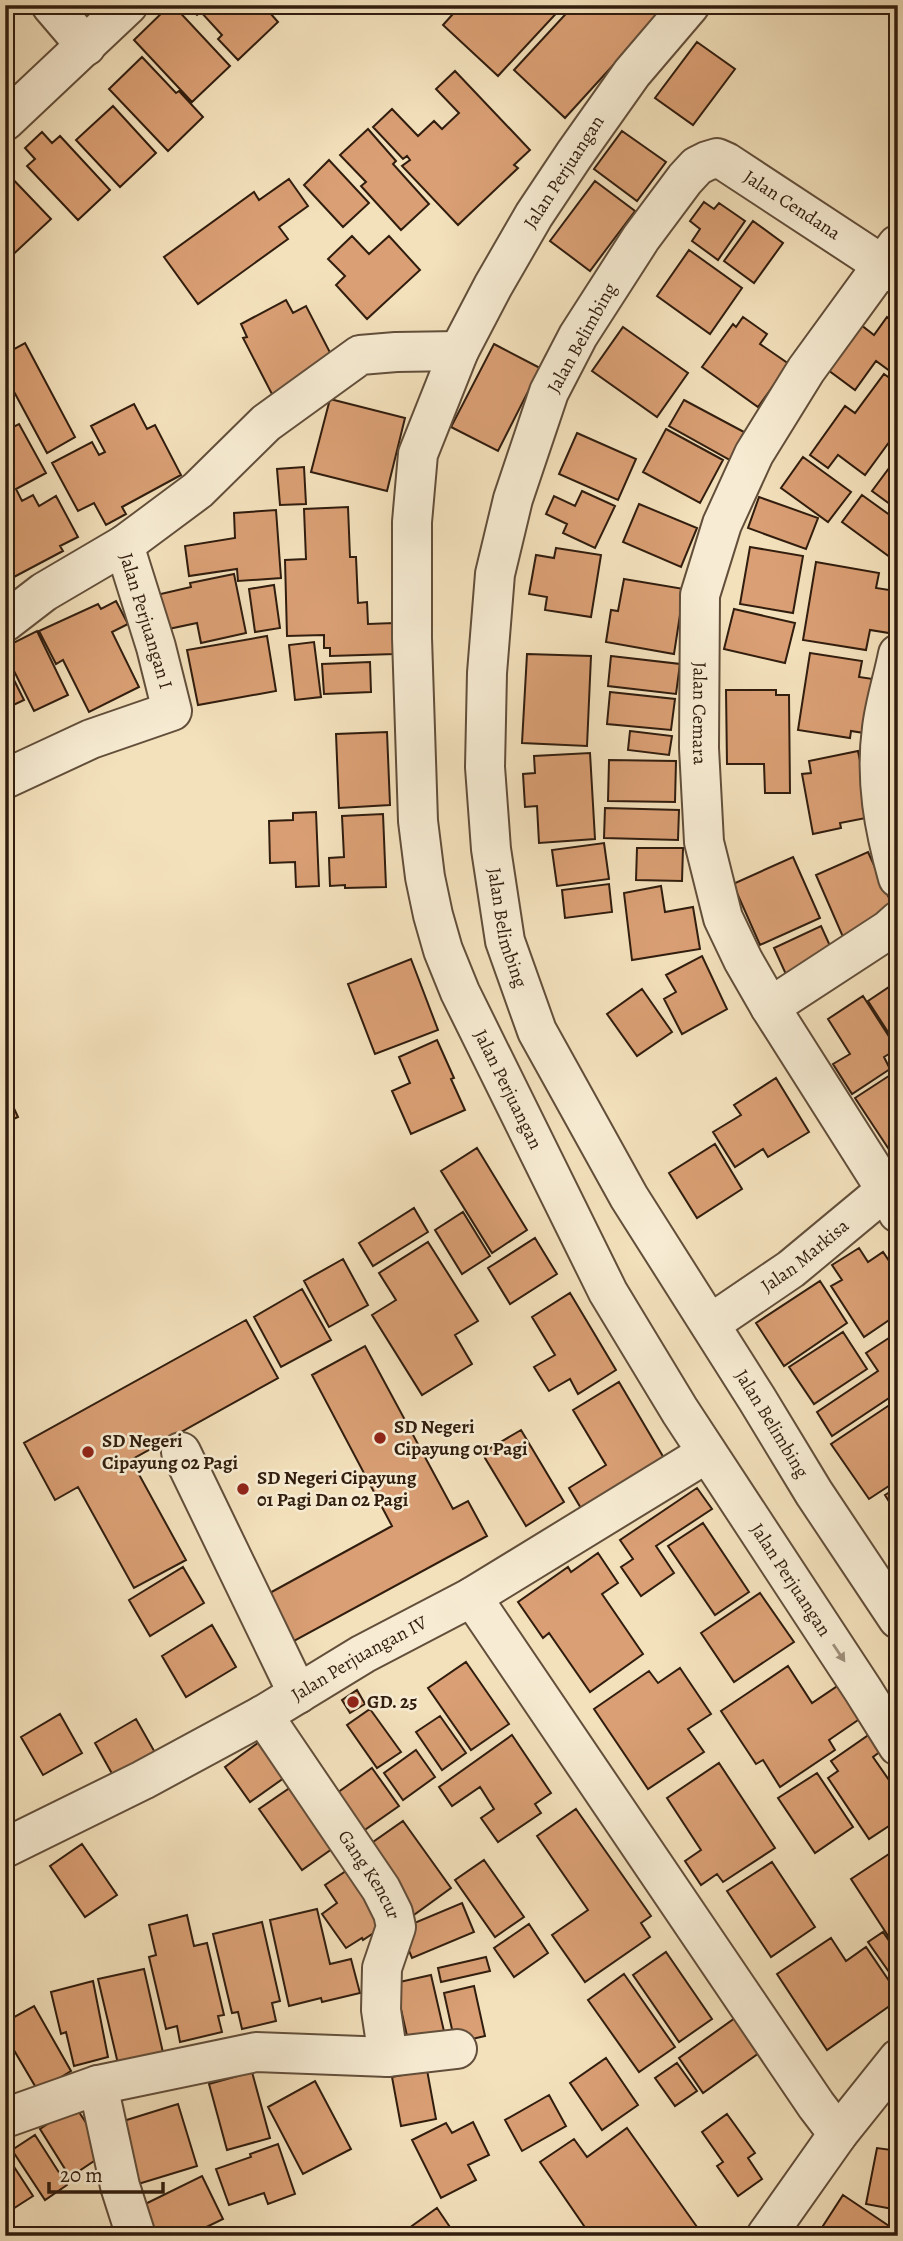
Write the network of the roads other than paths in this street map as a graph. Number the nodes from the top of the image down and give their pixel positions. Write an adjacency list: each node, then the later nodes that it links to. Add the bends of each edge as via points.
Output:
1 (51, 5): 4 (street)
2 (128, 5): 4 (street)
3 (690, 5): 8 (street, Jalan Perjuangan, via 632,73 573,155)
4 (86, 46): 5 (street)
5 (5, 121)
6 (685, 179): 7 (street, Jalan Cendana, via 697,166 717,158); 17 (street, Jalan Belimbing, via 578,336 550,393 513,499 495,574 486,673 485,767 505,941 537,1031 629,1196)
7 (893, 261): 15 (street, Jalan Cemara, via 806,370 754,454 722,524 699,596 704,842 723,918)
8 (458, 351): 9 (street, via 360,355 266,424 198,490); 19 (street, Jalan Perjuangan, via 418,454 412,522 418,821 433,915 460,992 564,1206 608,1292)
9 (124, 545): 10 (street, Jalan Perjuangan I, via 44,592); 12 (street, Jalan Perjuangan I, via 172,711)
10 (5, 622)
11 (898, 654): 13 (street, via 882,729 880,788 884,828)
12 (7, 774)
13 (898, 878)
14 (898, 921): 15 (street)
15 (770, 1007): 16 (street, Jalan Cemara)
16 (894, 1196): 17 (street, Jalan Markisa)
17 (710, 1324): 21 (street, Jalan Belimbing)
18 (181, 1452): 22 (street)
19 (707, 1453): 20 (street, Jalan Perjuangan IV); 24 (street, Jalan Perjuangan, one-way to 24)
20 (472, 1597): 22 (street, Jalan Perjuangan IV); 31 (street)
21 (898, 1619)
22 (298, 1694): 23 (street, Jalan Perjuangan IV)
23 (263, 1715): 25 (street, Jalan Perjuangan IV); 27 (street, Gang Kencur, via 393,1913 396,1927 382,1968)
24 (898, 1746)
25 (5, 1848)
26 (457, 2049): 27 (street)
27 (388, 2057): 29 (street, via 256,2052)
28 (898, 2059): 31 (street)
29 (98, 2085): 30 (street); 32 (street)
30 (5, 2118)
31 (838, 2134): 33 (street)
32 (136, 2236)
33 (766, 2236)

